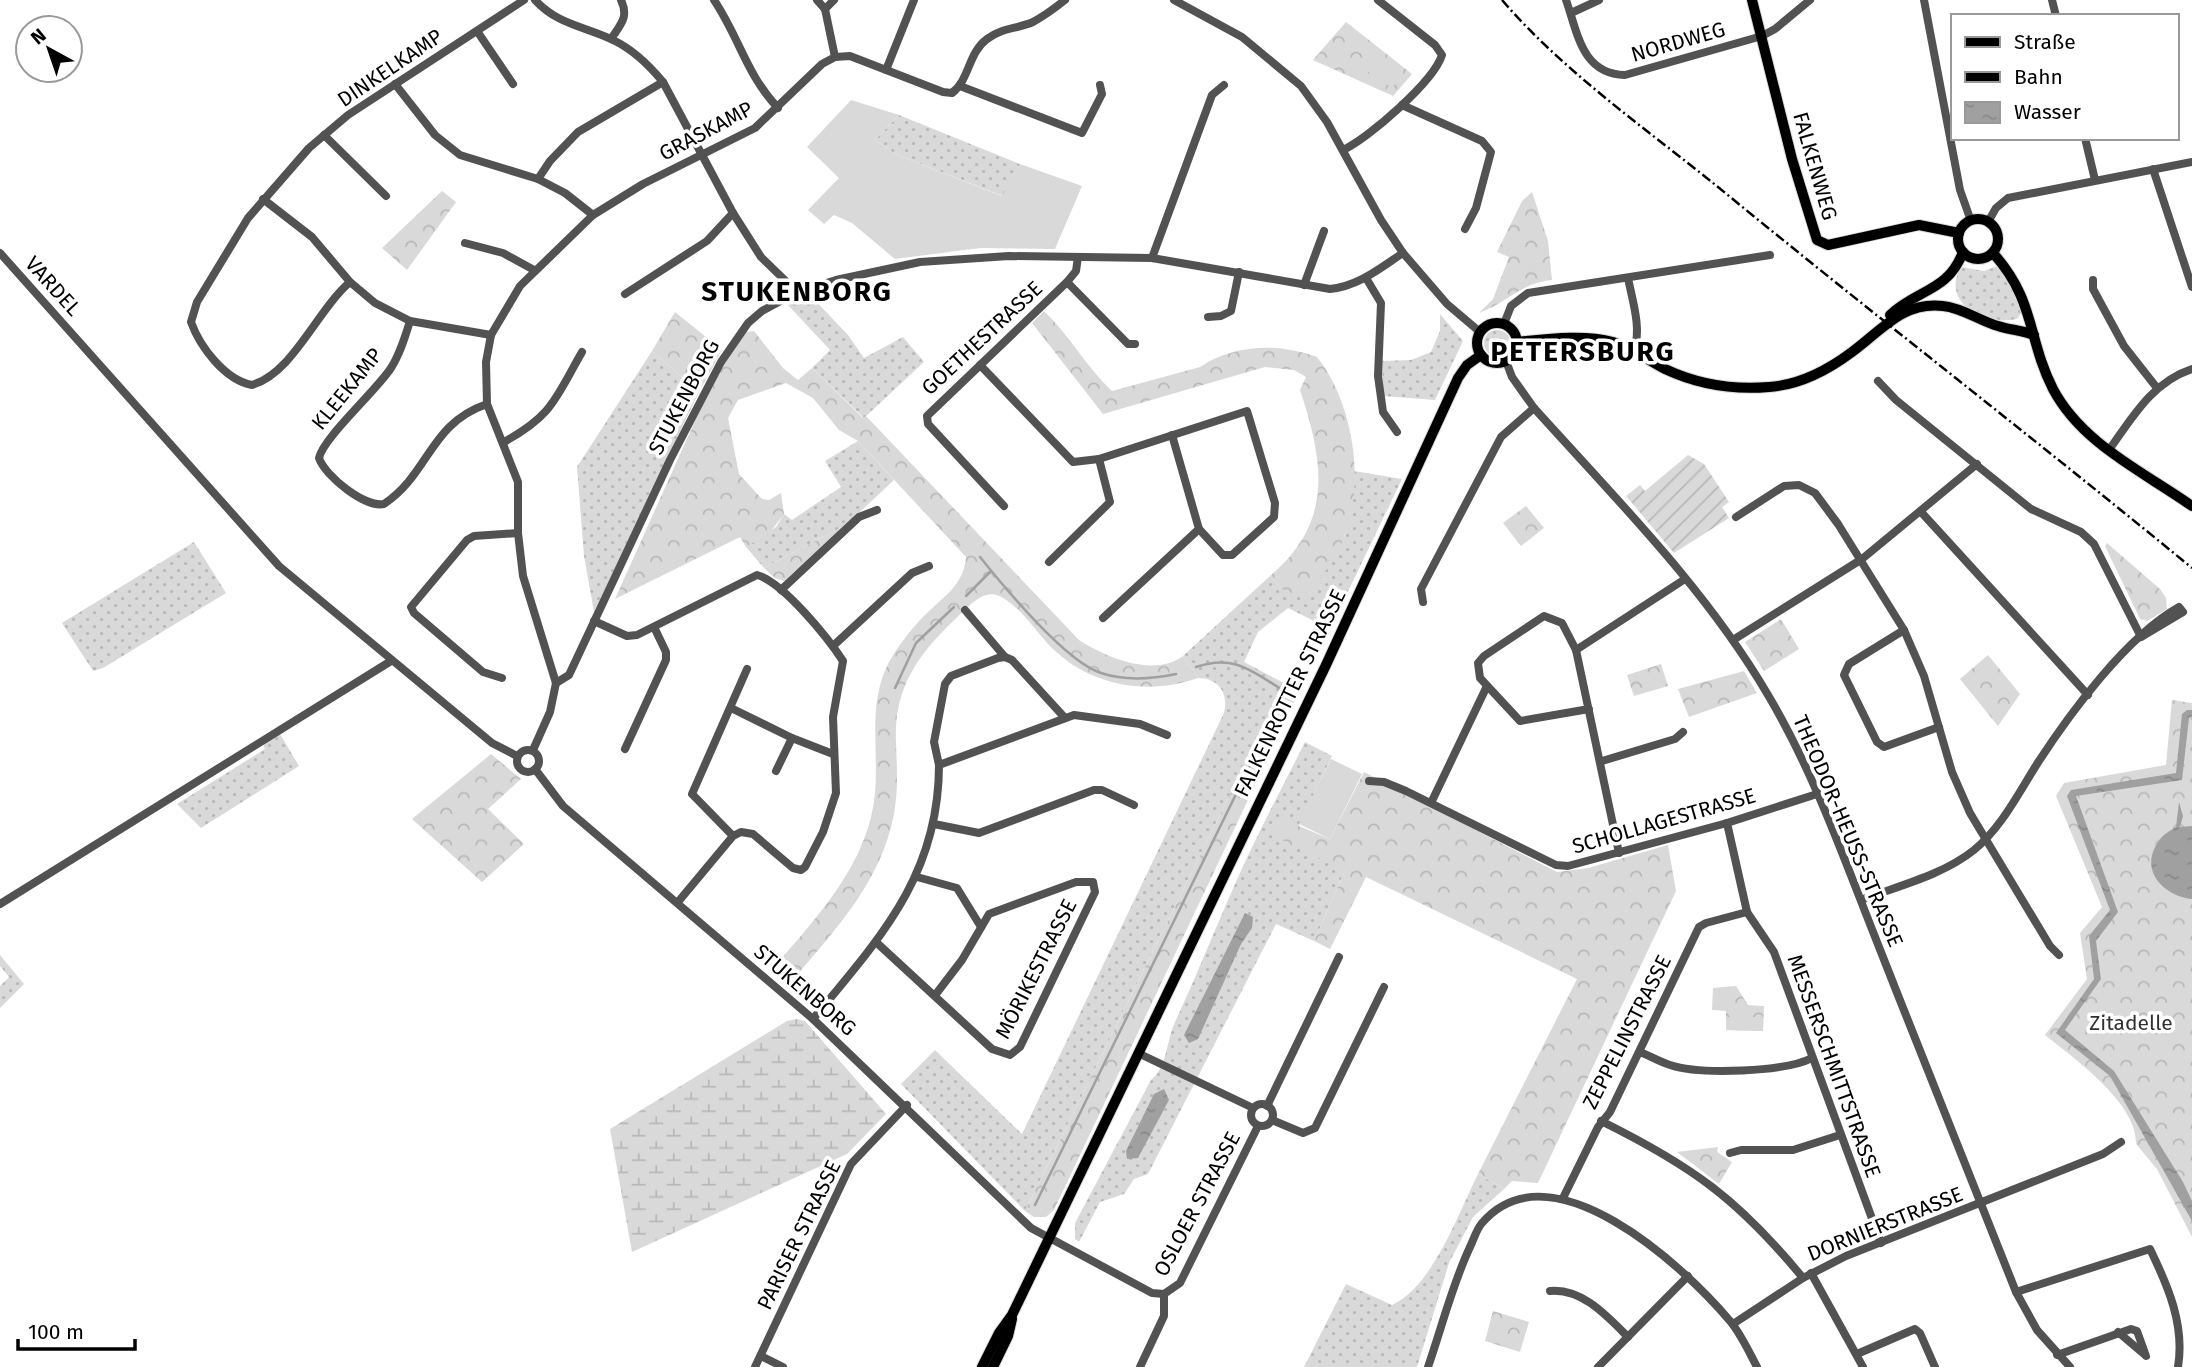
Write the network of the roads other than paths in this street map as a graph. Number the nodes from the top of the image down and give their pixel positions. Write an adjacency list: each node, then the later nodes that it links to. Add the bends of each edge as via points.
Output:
1 (524, 0): 18 (street, DINKELKAMP)
2 (535, 0): 20 (street, via 559,21)
3 (621, 0): 20 (street, via 625,18)
4 (715, 0): 30 (street, via 753,79)
5 (817, 0): 16 (street)
6 (834, 0): 16 (street)
7 (914, 0): 22 (street)
8 (1065, 0): 28 (street, via 1032,22 988,38 971,58)
9 (1174, 0): 33 (street, via 1242,37 1277,63 1307,94)
10 (1378, 0): 29 (street, via 1442,55)
11 (1566, 0): 17 (street, NORDWEG)
12 (1600, 0): 17 (street)
13 (1752, 0): 19 (main road, FALKENWEG)
14 (1810, 0): 19 (street, NORDWEG)
15 (1924, 0): 43 (street)
16 (825, 9): 21 (street)
17 (1571, 13): 19 (street, NORDWEG, via 1585,56 1598,70 1612,75)
18 (477, 31): 24 (street, DINKELKAMP); 25 (street)
19 (1762, 36): 47 (main road, FALKENWEG, via 1817,240 1828,245 1919,225)
20 (611, 39): 23 (street)
21 (835, 57): 22 (street, via 850,56); 30 (street, GRASKAMP)
22 (886, 70): 28 (street, via 943,92 952,93)
23 (663, 82): 34 (street); 37 (street, via 578,132)
24 (395, 84): 31 (street, DINKELKAMP); 37 (street, via 435,135 460,155)
25 (513, 84)
26 (1100, 85): 28 (street, via 1102,94 1082,134)
27 (1224, 85): 55 (street, via 1212,95)
28 (960, 86)
29 (1402, 105): 33 (street, via 1373,132); 45 (street, via 1482,141 1492,152)
30 (778, 108): 34 (street, GRASKAMP, via 755,128)
31 (324, 135): 39 (street); 40 (street, DINKELKAMP)
32 (2085, 140): 38 (street)
33 (1343, 150): 51 (street)
34 (703, 156): 41 (street); 42 (street, GRASKAMP, via 643,184)
35 (2192, 162): 36 (street)
36 (2153, 169): 38 (street); 64 (street)
37 (538, 180): 42 (street, via 565,193)
38 (2095, 180): 44 (street, via 2008,198)
39 (386, 196)
40 (263, 199): 61 (street, via 312,237); 61 (street, DINKELKAMP, via 204,291 191,322 205,349 233,377 252,385 272,377 328,302)
41 (733, 213): 65 (street, via 761,257); 66 (street, via 707,241)
42 (593, 215): 56 (street, GRASKAMP)
43 (1970, 221): 44 (main road); 47 (main road)
44 (1988, 222): 52 (main road, via 1998,236)
45 (1465, 229)
46 (1324, 231): 63 (street)
47 (1959, 233): 49 (main road)
48 (465, 243): 56 (street, via 503,253)
49 (1963, 252): 52 (main road, via 1974,259); 73 (main road, via 1940,286 1905,302)
50 (0, 253): 76 (street, VARDEL)
51 (1403, 253): 58 (street, STUKENBORG); 72 (street, via 1447,304)
52 (1993, 253): 67 (main road, via 2015,279)
53 (1770, 255): 59 (street)
54 (1078, 257): 55 (street, STUKENBORG); 62 (street, GOETHESTRASSE, via 1076,271); 65 (street, STUKENBORG, via 920,262)
55 (1152, 258): 57 (street, STUKENBORG)
56 (534, 270): 74 (street, GRASKAMP, via 509,301)
57 (1239, 272): 63 (street, STUKENBORG); 68 (street, via 1231,311)
58 (1366, 278): 63 (street, STUKENBORG, via 1330,289); 89 (street, via 1381,303 1378,376 1383,412)
59 (1628, 278): 71 (street, via 1528,293 1511,306); 79 (street)
60 (2093, 280): 86 (street, via 2093,289 2124,346)
61 (350, 282): 69 (street, via 375,303)
62 (1067, 282): 78 (street, via 1128,344); 83 (street, GOETHESTRASSE)
63 (1304, 285)
64 (2192, 287)
65 (797, 292): 111 (street, STUKENBORG, via 762,311 734,340 670,460)
66 (625, 294)
67 (2029, 312): 70 (main road, via 2013,323); 75 (main road)
68 (1208, 317)
69 (410, 321): 74 (street); 87 (street, KLEEKAMP, via 391,367 360,408 324,443 319,458 325,470 363,501 384,504 428,457 447,427)
70 (1989, 323): 73 (main road, via 1947,306 1923,306 1899,315); 75 (main road)
71 (1504, 324): 72 (main road, via 1491,323); 77 (main road, via 1514,331)
72 (1480, 332): 81 (main road, via 1477,344)
73 (1873, 334): 79 (main road, via 1818,373 1770,387 1730,387 1691,380)
74 (491, 335): 87 (street, GRASKAMP, via 485,362)
75 (2034, 335): 92 (main road, via 2062,405)
76 (80, 342): 119 (street, STUKENBORG, via 279,566)
77 (1517, 342): 79 (main road, via 1584,338); 82 (main road)
78 (1135, 344)
79 (1634, 349)
80 (582, 352): 91 (street, via 548,411 533,426)
81 (1481, 355): 82 (main road, via 1492,362); 162 (main road, FALKENROTTER STRASSE, via 1467,365 1452,390)
82 (1506, 361): 88 (street, THEODOR-HEUSS-STRASSE)
83 (979, 365): 93 (street, via 1066,458 1073,462); 95 (street, GOETHESTRASSE, via 931,410 928,424)
84 (2192, 369): 86 (street)
85 (1878, 381): 94 (street)
86 (2157, 388): 92 (street)
87 (487, 404): 91 (street, GRASKAMP)
88 (1534, 408): 105 (street, THEODOR-HEUSS-STRASSE); 107 (street, via 1501,437 1420,589)
89 (1397, 432)
90 (1172, 435): 93 (street); 100 (street); 100 (street, via 1247,411 1275,503 1274,517 1232,555 1223,555)
91 (504, 442): 101 (street, GRASKAMP, via 517,482)
92 (2109, 450): 96 (main road)
93 (1099, 459): 103 (street, via 1110,502)
94 (1977, 464): 98 (street); 114 (street, via 2031,509 2081,532 2094,544)
95 (1004, 506)
96 (2192, 506)
97 (877, 510): 106 (street, via 859,517)
98 (1922, 513): 102 (street); 124 (street)
99 (1736, 517): 102 (street, via 1784,485 1799,485 1815,493)
100 (1199, 529): 110 (street)
101 (518, 533): 121 (street, via 467,540 411,607 483,672); 122 (street, GRASKAMP, via 523,576)
102 (1863, 559): 113 (street); 115 (street)
103 (1049, 562)
104 (929, 566): 116 (street, via 912,573)
105 (1685, 579): 115 (street, THEODOR-HEUSS-STRASSE); 117 (street)
106 (781, 590): 112 (street, via 768,578 746,578); 116 (street)
107 (1423, 602)
108 (965, 610): 118 (street)
109 (2181, 610): 114 (street)
110 (1103, 618)
111 (594, 621): 112 (street, via 627,636); 122 (street, STUKENBORG, via 569,675)
112 (654, 627): 132 (street, via 666,660)
113 (1904, 630): 128 (street, via 1924,676); 128 (street, via 1849,664 1844,675 1877,742 1884,747)
114 (2141, 637): 124 (street)
115 (1733, 640): 141 (street, THEODOR-HEUSS-STRASSE, via 1781,718)
116 (833, 646): 134 (street, via 844,667 833,717)
117 (1576, 650): 123 (street, via 1562,623 1544,616 1483,656 1476,669); 126 (street)
118 (1005, 657): 127 (street); 137 (street, via 951,676 945,684 934,741)
119 (391, 662): 135 (street, STUKENBORG, via 502,750); 152 (street)
120 (747, 669): 125 (street)
121 (502, 678)
122 (556, 683): 133 (street, STUKENBORG, via 550,712)
123 (1487, 686): 126 (street, via 1520,721); 142 (street)
124 (2088, 695): 147 (street)
125 (731, 708): 131 (street); 146 (street, via 692,794)
126 (1589, 709): 136 (street)
127 (1065, 718): 130 (street, via 1074,715 1140,724); 137 (street)
128 (1938, 727): 147 (street, via 1952,772)
129 (1683, 732): 136 (street, via 1675,739)
130 (1167, 735)
131 (792, 738): 134 (street); 139 (street)
132 (625, 749)
133 (533, 750): 135 (street); 138 (street, via 539,759)
134 (833, 754): 146 (street, via 836,793 806,867 793,869 753,834)
135 (517, 756): 138 (street, STUKENBORG, via 521,770)
136 (1602, 761): 148 (street)
137 (940, 765): 145 (street)
138 (535, 769): 151 (street, STUKENBORG, via 563,806)
139 (776, 771)
140 (1369, 781): 142 (street, SCHOLLAGESTRASSE, via 1384,782)
141 (1817, 794): 144 (street, SCHOLLAGESTRASSE); 150 (street, THEODOR-HEUSS-STRASSE)
142 (1431, 803): 148 (street, SCHOLLAGESTRASSE, via 1556,865 1582,865)
143 (1134, 805): 145 (street, via 1094,790 979,833)
144 (1727, 823): 148 (street, SCHOLLAGESTRASSE); 153 (street, MESSERSCHMITTSTRASSE)
145 (934, 824): 149 (street)
146 (733, 836): 151 (street)
147 (1985, 840): 150 (street, via 1955,862); 156 (street)
148 (1619, 853)
149 (917, 877): 154 (street, via 957,888); 155 (street)
150 (1861, 900): 174 (street, THEODOR-HEUSS-STRASSE)
151 (678, 902): 160 (street, STUKENBORG)
152 (0, 904)
153 (1747, 912): 161 (street, ZEPPELINSTRASSE, via 1699,927); 163 (street, MESSERSCHMITTSTRASSE, via 1774,952)
154 (981, 928): 159 (street, MÖRIKESTRASSE); 159 (street, MÖRIKESTRASSE, via 994,912 1076,882 1086,880 1096,887 1020,1047 1010,1055 992,1049)
155 (877, 943): 159 (street, MÖRIKESTRASSE); 160 (street)
156 (2059, 955)
157 (1339, 957): 165 (street)
158 (1384, 987): 167 (street, via 1315,1128 1303,1133)
159 (936, 995)
160 (813, 1019): 164 (street, STUKENBORG)
161 (1640, 1052): 163 (street, via 1672,1066 1694,1068 1789,1067); 168 (street, ZEPPELINSTRASSE)
162 (1140, 1054): 166 (street); 175 (main road, FALKENROTTER STRASSE)
163 (1812, 1058): 170 (street, MESSERSCHMITTSTRASSE)
164 (907, 1105): 175 (street, STUKENBORG, via 998,1197); 188 (street, PARISER STRASSE, via 851,1164)
165 (1267, 1106): 166 (street); 167 (street)
166 (1253, 1108): 169 (street, via 1252,1120)
167 (1272, 1120): 169 (street)
168 (1601, 1121): 173 (street, ZEPPELINSTRASSE); 177 (street, via 1661,1151 1721,1191)
169 (1258, 1126): 181 (street, OSLOER STRASSE, via 1180,1283)
170 (1840, 1135): 172 (street, via 1793,1150); 176 (street, MESSERSCHMITTSTRASSE)
171 (2120, 1142): 174 (street, DORNIERSTRASSE, via 2103,1154)
172 (1730, 1153)
173 (1563, 1198): 178 (street, via 1637,1235); 195 (street, via 1521,1200 1484,1221 1460,1269)
174 (1981, 1204): 176 (street, DORNIERSTRASSE); 180 (street, THEODOR-HEUSS-STRASSE)
175 (1050, 1241): 181 (street, OSLOER STRASSE, via 1152,1293); 182 (main road, FALKENROTTER STRASSE)
176 (1881, 1243): 177 (street, DORNIERSTRASSE)
177 (1807, 1275): 183 (street, DORNIERSTRASSE); 186 (street)
178 (1688, 1276): 183 (street); 185 (street)
179 (1550, 1292): 185 (street, via 1562,1290 1587,1301)
180 (2016, 1292): 187 (street, THEODOR-HEUSS-STRASSE); 200 (street, via 2150,1249 2175,1305)
181 (1164, 1294): 194 (street, OSLOER STRASSE, via 1164,1316)
182 (1013, 1315): 192 (main road, FALKENROTTER STRASSE); 193 (main road, FALKENROTTER STRASSE)
183 (1733, 1324): 197 (street)
184 (2118, 1332): 187 (street)
185 (1628, 1337): 196 (street)
186 (1857, 1354): 198 (street); 199 (street, via 1915,1328)
187 (2057, 1355): 189 (street, THEODOR-HEUSS-STRASSE)
188 (761, 1356): 190 (street, PARISER STRASSE); 191 (street)
189 (2067, 1366)
190 (755, 1367)
191 (783, 1367)
192 (982, 1367)
193 (992, 1367)
194 (1140, 1367)
195 (1428, 1367)
196 (1598, 1367)
197 (1757, 1367)
198 (1863, 1367)
199 (1935, 1367)
200 (2178, 1367)

